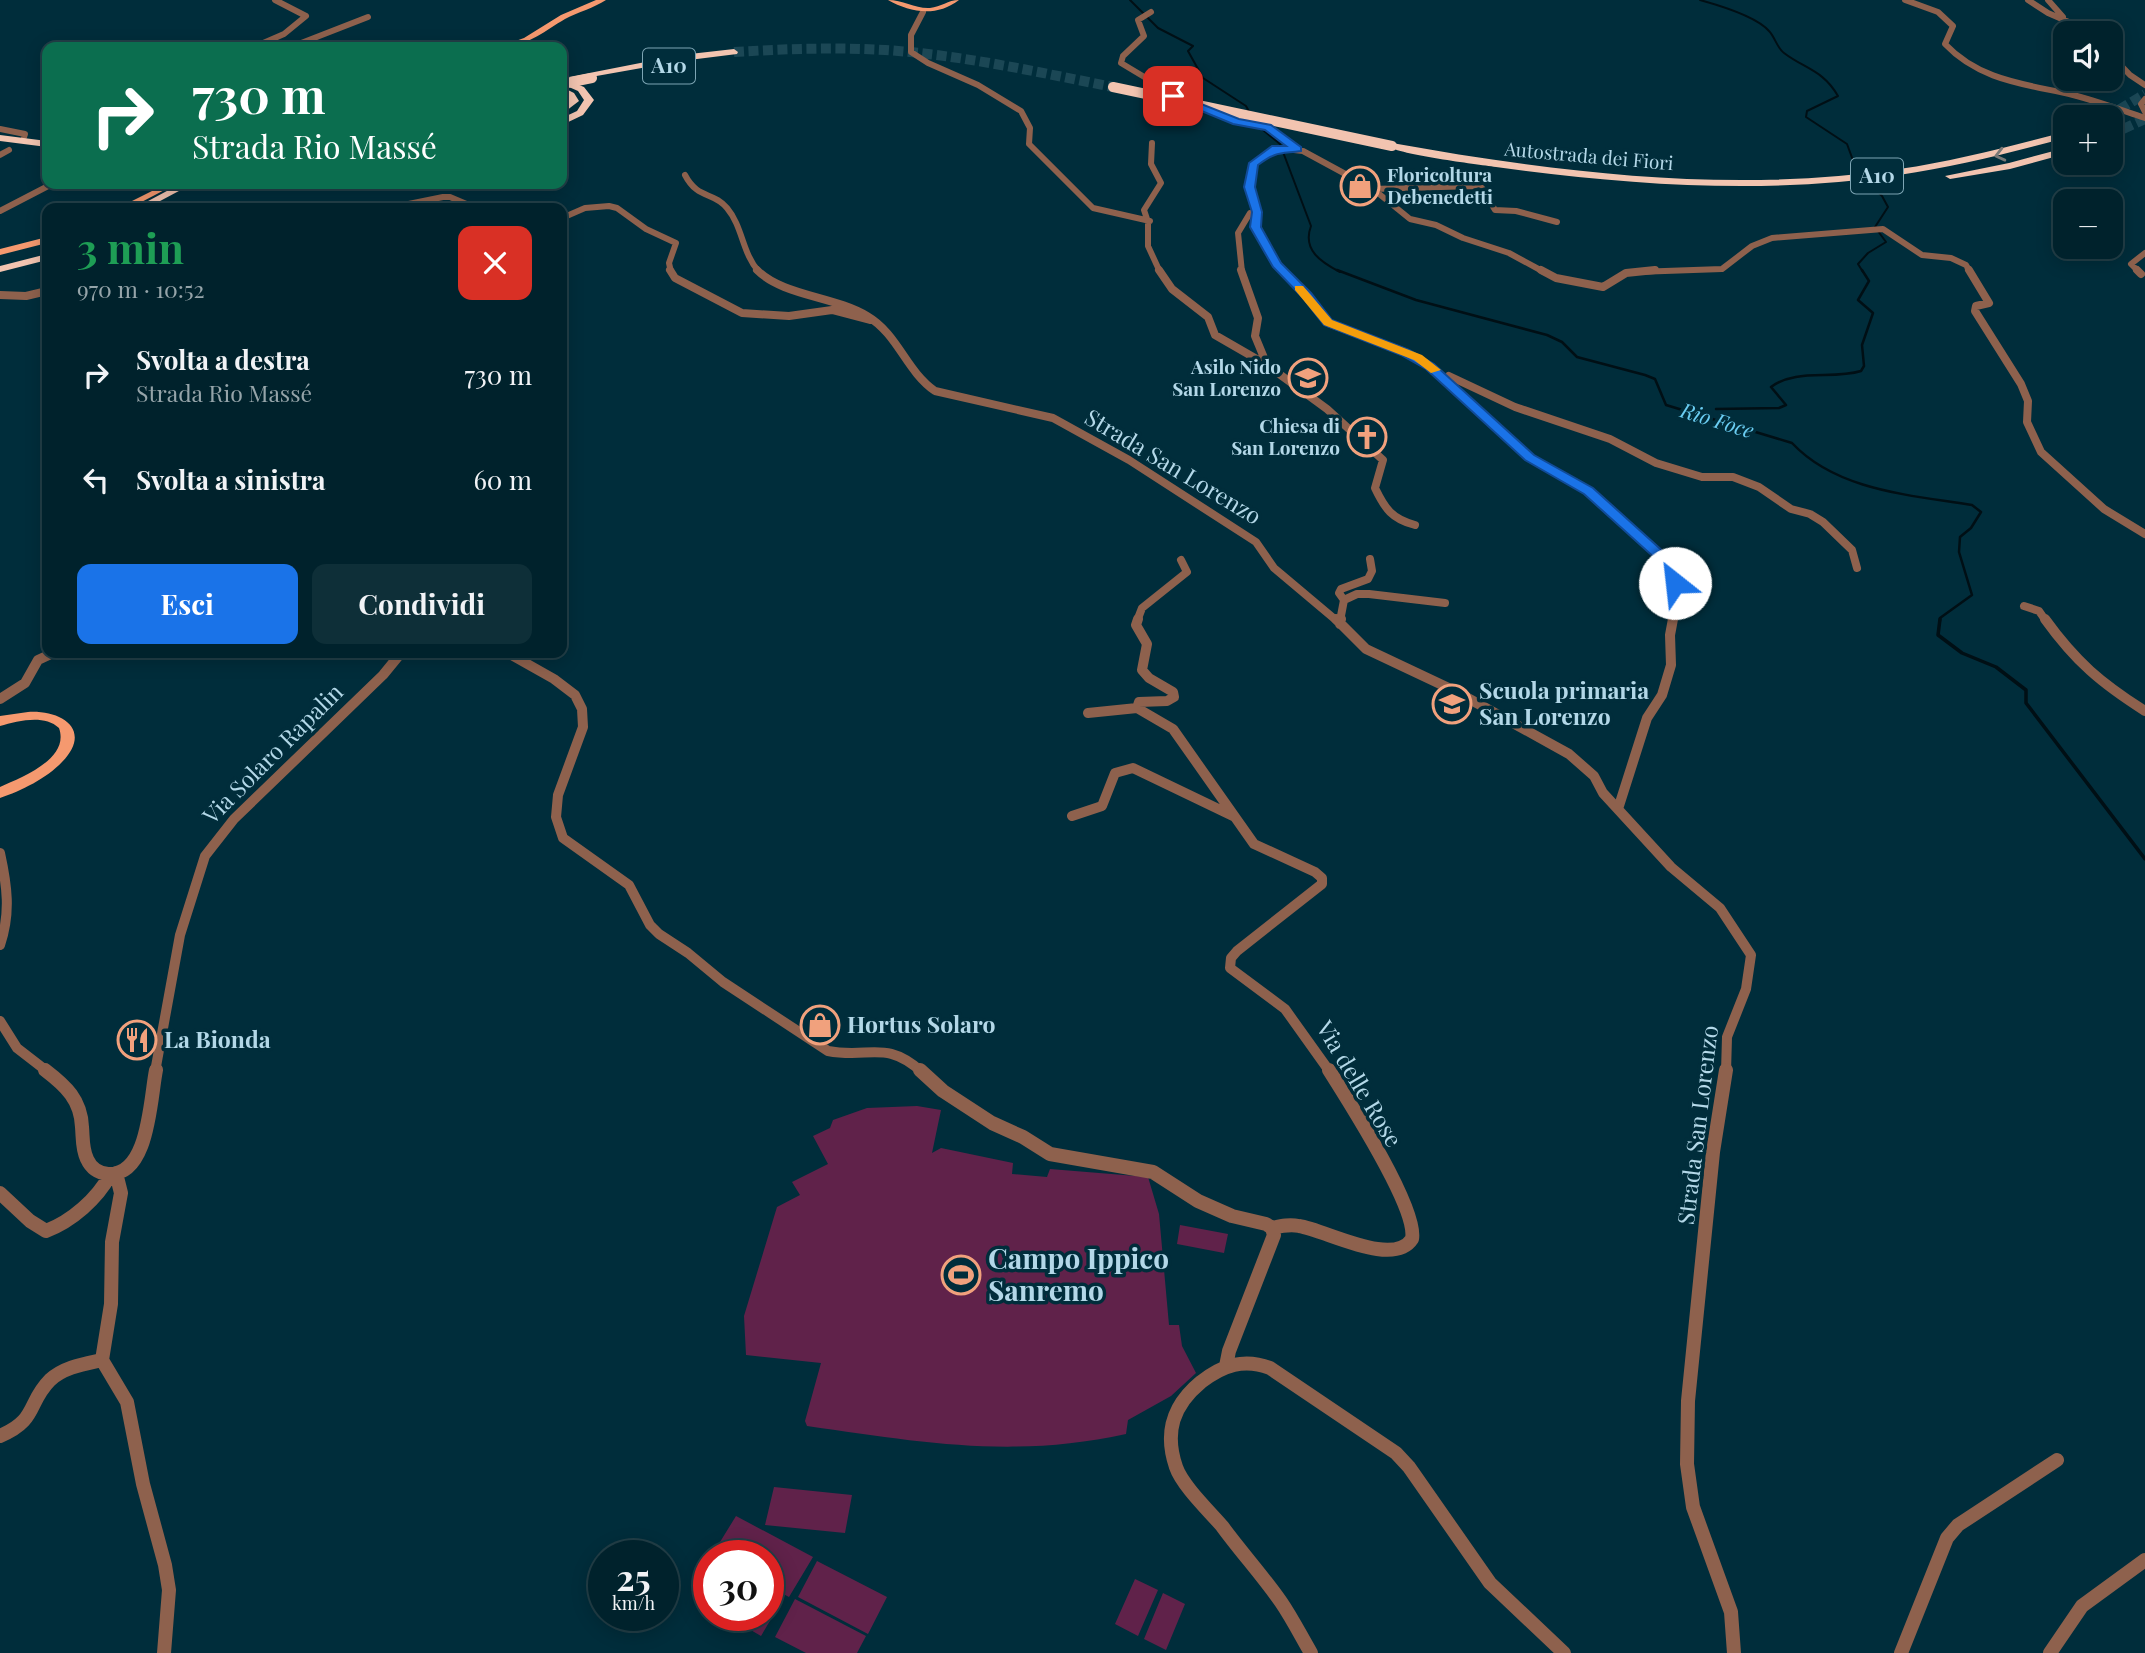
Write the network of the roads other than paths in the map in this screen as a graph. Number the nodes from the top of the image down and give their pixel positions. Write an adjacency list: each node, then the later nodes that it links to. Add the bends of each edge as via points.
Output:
1 (275, 0): 13 (street, via 306,16 284,34)
2 (602, 0): 15 (main road)
3 (892, 0): 8 (main road)
4 (955, 0): 8 (main road)
5 (1905, 0): 28 (street, via 1939,11 1950,20 1953,26 1945,44 1965,65 2004,81 2068,94)
6 (2028, 0): 11 (street)
7 (2048, 0): 12 (street)
8 (923, 12): 56 (street, via 915,21 911,52 1021,111 1030,128 1029,144 1093,208)
9 (1151, 12): 38 (street, via 1138,20 1144,36 1123,56 1125,67 1173,96 1217,115 1268,127)
10 (368, 17): 14 (street)
11 (2069, 21)
12 (2070, 21)
13 (262, 42)
14 (303, 42)
15 (520, 42)
16 (681, 58): 18 (highway); 19 (highway, A10, bridge); 20 (highway, A10, bridge, via 736,56)
17 (2123, 65): 22 (street)
18 (567, 72)
19 (567, 80)
20 (567, 81)
21 (567, 84): 29 (highway, via 581,89 589,100 580,113)
22 (2145, 85)
23 (1113, 92): 42 (highway, Autostrada dei Fiori / A10, bridge, via 1550,176)
24 (567, 93): 26 (highway, via 574,101)
25 (2145, 99): 27 (street, via 2141,104)
26 (567, 107)
27 (2145, 112)
28 (2145, 118)
29 (567, 120)
30 (0, 129): 31 (street)
31 (24, 137)
32 (0, 138): 35 (highway)
33 (2053, 138): 42 (highway, Autostrada dei Fiori / A10, one-way to 42, via 1912,172 1800,182)
34 (1152, 143): 56 (street, via 1148,160 1161,183 1144,210)
35 (42, 146)
36 (5, 147): 37 (highway); 40 (street)
37 (42, 147)
38 (1297, 149): 47 (street); 54 (street, via 1276,148 1254,163 1250,187)
39 (2053, 154): 42 (highway, Autostrada dei Fiori / A10, via 1930,179 1816,187)
40 (0, 155)
41 (685, 175): 68 (street, Strada San Lorenzo, via 696,192 727,208 759,273 779,284 850,306)
42 (1687, 184)
43 (42, 189): 53 (street)
44 (162, 189): 49 (main road)
45 (176, 189): 48 (highway)
46 (181, 189): 48 (highway)
47 (1373, 189): 57 (street, via 1475,186 1482,188 1495,210); 72 (street, via 1410,219 1509,253 1556,278 1604,287 1626,273 1722,269 1752,246 1772,238 1883,229 1922,255 1959,260 1970,269 1989,303 1976,306 1975,311 2021,384 2028,401 2027,422 2041,452 2104,509)
48 (162, 195): 50 (highway)
49 (133, 203)
50 (148, 203)
51 (414, 203): 52 (street, via 450,197)
52 (464, 203)
53 (0, 211)
54 (1257, 212): 69 (street, via 1250,213 1238,233 1239,263 1258,318 1255,336); 70 (street, via 1255,227 1269,254 1328,323 1418,358)
55 (567, 216): 68 (street, via 594,206 617,208 676,243 668,258 668,270 675,278 742,313 789,316 832,310)
56 (1150, 220): 69 (street, via 1147,242 1166,282 1210,316 1215,335)
57 (1557, 222)
58 (42, 241): 59 (main road)
59 (0, 252)
60 (42, 252): 63 (highway)
61 (2145, 254): 65 (street, via 2131,264)
62 (42, 258): 64 (highway)
63 (0, 263)
64 (0, 269)
65 (2141, 274)
66 (42, 292): 67 (street)
67 (0, 295)
68 (873, 320): 79 (street, Strada San Lorenzo, via 926,386 1053,418 1111,449 1256,542 1274,568)
69 (1268, 365): 71 (street, via 1327,409 1383,460 1375,488 1385,509 1393,519)
70 (1440, 374): 75 (street, via 1515,407 1610,439 1684,473 1733,477 1759,487 1791,509 1823,522 1852,550); 89 (street, via 1530,457 1588,491 1673,567 1671,666 1647,718)
71 (1415, 525)
72 (2145, 534)
73 (1370, 559): 76 (street, via 1373,566 1368,579 1340,589)
74 (1181, 560): 84 (street, via 1186,572 1142,608 1136,625 1147,643 1141,670 1174,697 1139,702)
75 (1857, 568)
76 (1344, 600): 77 (street, via 1368,594); 79 (street)
77 (1445, 603)
78 (2024, 606): 85 (street, via 2039,611 2064,645 2103,684)
79 (1340, 624): 89 (street, Strada San Lorenzo, via 1367,649 1569,754 1594,776)
80 (42, 658): 83 (street, via 25,682)
81 (397, 658): 95 (street, Via Solaro Rapalin, via 234,820 205,856 180,935 139,1156)
82 (518, 658): 97 (street, via 575,695 582,709 583,727 558,795 556,817 563,838 629,885 659,934 828,1051 892,1052 992,1123 1050,1154 1153,1172 1198,1201)
83 (0, 699)
84 (1137, 708): 86 (street); 91 (street, Via delle Rose, via 1173,729)
85 (2145, 711)
86 (1088, 713)
87 (0, 721): 88 (main road, via 51,717 68,731 63,753 52,765)
88 (0, 793)
89 (1618, 809): 106 (street, Strada San Lorenzo, via 1671,867 1720,908 1751,955 1746,989 1727,1037 1688,1401 1687,1464 1693,1507 1731,1612)
90 (1072, 816): 91 (street, via 1102,806 1115,773 1133,768)
91 (1236, 818): 97 (street, Via delle Rose, via 1254,844 1315,872 1322,884 1237,951 1230,968 1286,1009 1312,1041 1401,1196 1413,1233 1410,1243 1393,1250 1285,1223)
92 (0, 853): 93 (street, via 9,919)
93 (0, 946)
94 (0, 1021): 95 (street, via 15,1046 75,1098 81,1110 85,1157 96,1172)
95 (113, 1174): 96 (street, Via Solaro Rapalin, via 50,1231 30,1221); 98 (street, via 121,1193)
96 (0, 1193)
97 (1272, 1228): 99 (street, via 1271,1243)
98 (102, 1360): 100 (street, via 57,1374 28,1421); 103 (street, via 127,1402 165,1565 169,1590)
99 (1226, 1366): 104 (street, via 1194,1388 1170,1425 1177,1471 1282,1603); 105 (street, via 1249,1362 1270,1368 1396,1453 1490,1583)
100 (0, 1436)
101 (2057, 1460): 107 (street, via 1958,1525 1947,1538)
102 (2145, 1560): 108 (street, via 2082,1606)
103 (164, 1653)
104 (1311, 1653)
105 (1564, 1653)
106 (1734, 1653)
107 (1900, 1653)
108 (2050, 1653)

